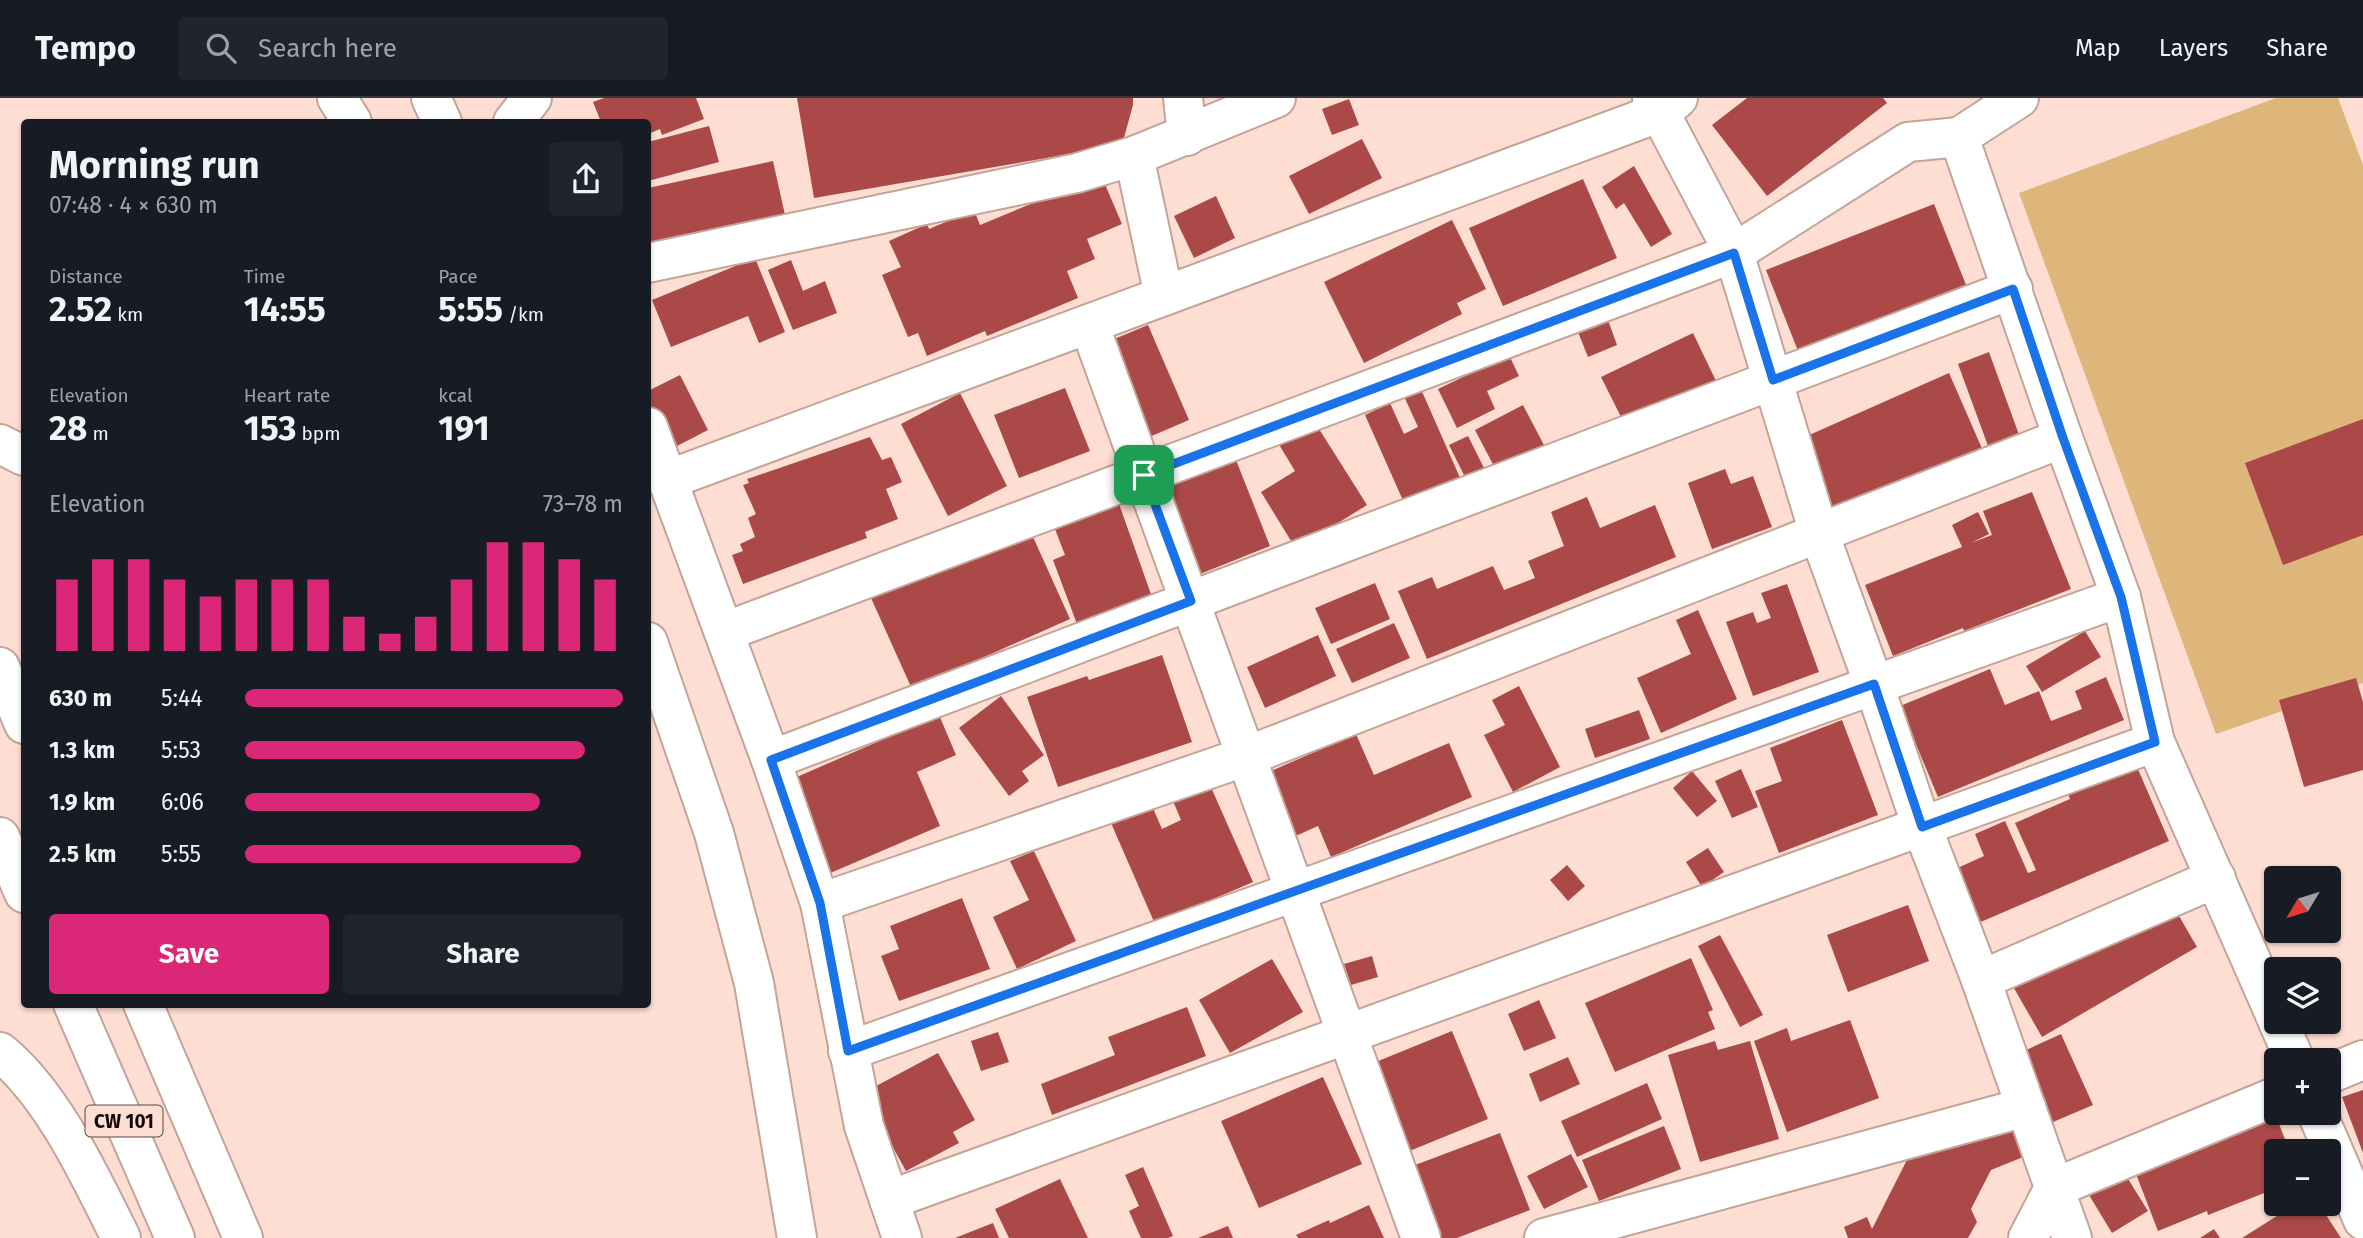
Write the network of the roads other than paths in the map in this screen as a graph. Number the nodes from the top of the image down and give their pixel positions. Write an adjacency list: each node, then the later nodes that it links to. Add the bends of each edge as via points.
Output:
1 (337, 98): 7 (main road)
2 (431, 98): 8 (main road)
3 (1183, 98): 9 (main road)
4 (1276, 98): 9 (main road)
5 (2019, 98): 10 (main road)
6 (1664, 103): 12 (main road); 15 (main road)
7 (350, 119)
8 (441, 119)
9 (1188, 136): 11 (main road)
10 (1959, 137): 12 (main road, via 1908,142); 14 (main road)
11 (1134, 156): 13 (main road, via 1077,173); 15 (main road)
12 (1734, 253): 17 (main road); 22 (main road)
13 (651, 262)
14 (2013, 289): 17 (main road); 19 (main road)
15 (1164, 296): 16 (main road)
16 (1088, 324): 22 (main road); 23 (main road)
17 (1773, 380): 24 (main road); 26 (main road)
18 (651, 435): 23 (main road)
19 (2063, 438): 24 (main road); 25 (main road)
20 (0, 444): 21 (main road)
21 (21, 454)
22 (1144, 475): 26 (main road); 27 (main road)
23 (667, 480): 27 (main road)
24 (1819, 533): 30 (main road); 33 (main road)
25 (2121, 597): 30 (main road); 32 (main road)
26 (1191, 601): 33 (main road); 34 (main road)
27 (724, 632): 34 (main road)
28 (651, 651): 59 (main road, via 714,833 754,983)
29 (0, 667): 31 (main road)
30 (1874, 684): 35 (main road); 39 (main road)
31 (21, 717)
32 (2155, 742): 35 (main road); 37 (main road)
33 (1247, 756): 39 (main road); 40 (main road)
34 (771, 760): 40 (main road)
35 (1922, 827): 41 (main road); 45 (main road)
36 (0, 837): 38 (main road)
37 (2216, 878): 41 (main road); 42 (main road)
38 (21, 886)
39 (1296, 891): 45 (main road); 46 (main road)
40 (820, 903): 46 (main road)
41 (1981, 980): 51 (main road)
42 (2264, 991)
43 (75, 1008): 57 (main road, CW 101)
44 (146, 1008): 58 (main road, CW 101)
45 (1348, 1035): 54 (main road); 61 (main road)
46 (848, 1051): 54 (main road, via 864,1126)
47 (0, 1052): 56 (main road, via 54,1113)
48 (2363, 1060): 49 (main road)
49 (2341, 1069)
50 (2264, 1101): 53 (main road)
51 (2026, 1107): 53 (main road); 62 (main road)
52 (2322, 1125): 55 (main road)
53 (2054, 1188): 63 (main road); 64 (main road)
54 (889, 1200): 60 (main road)
55 (2363, 1220)
56 (121, 1238)
57 (175, 1238)
58 (243, 1238)
59 (797, 1238)
60 (902, 1238)
61 (1421, 1238)
62 (1544, 1238)
63 (2028, 1238)
64 (2072, 1238)

